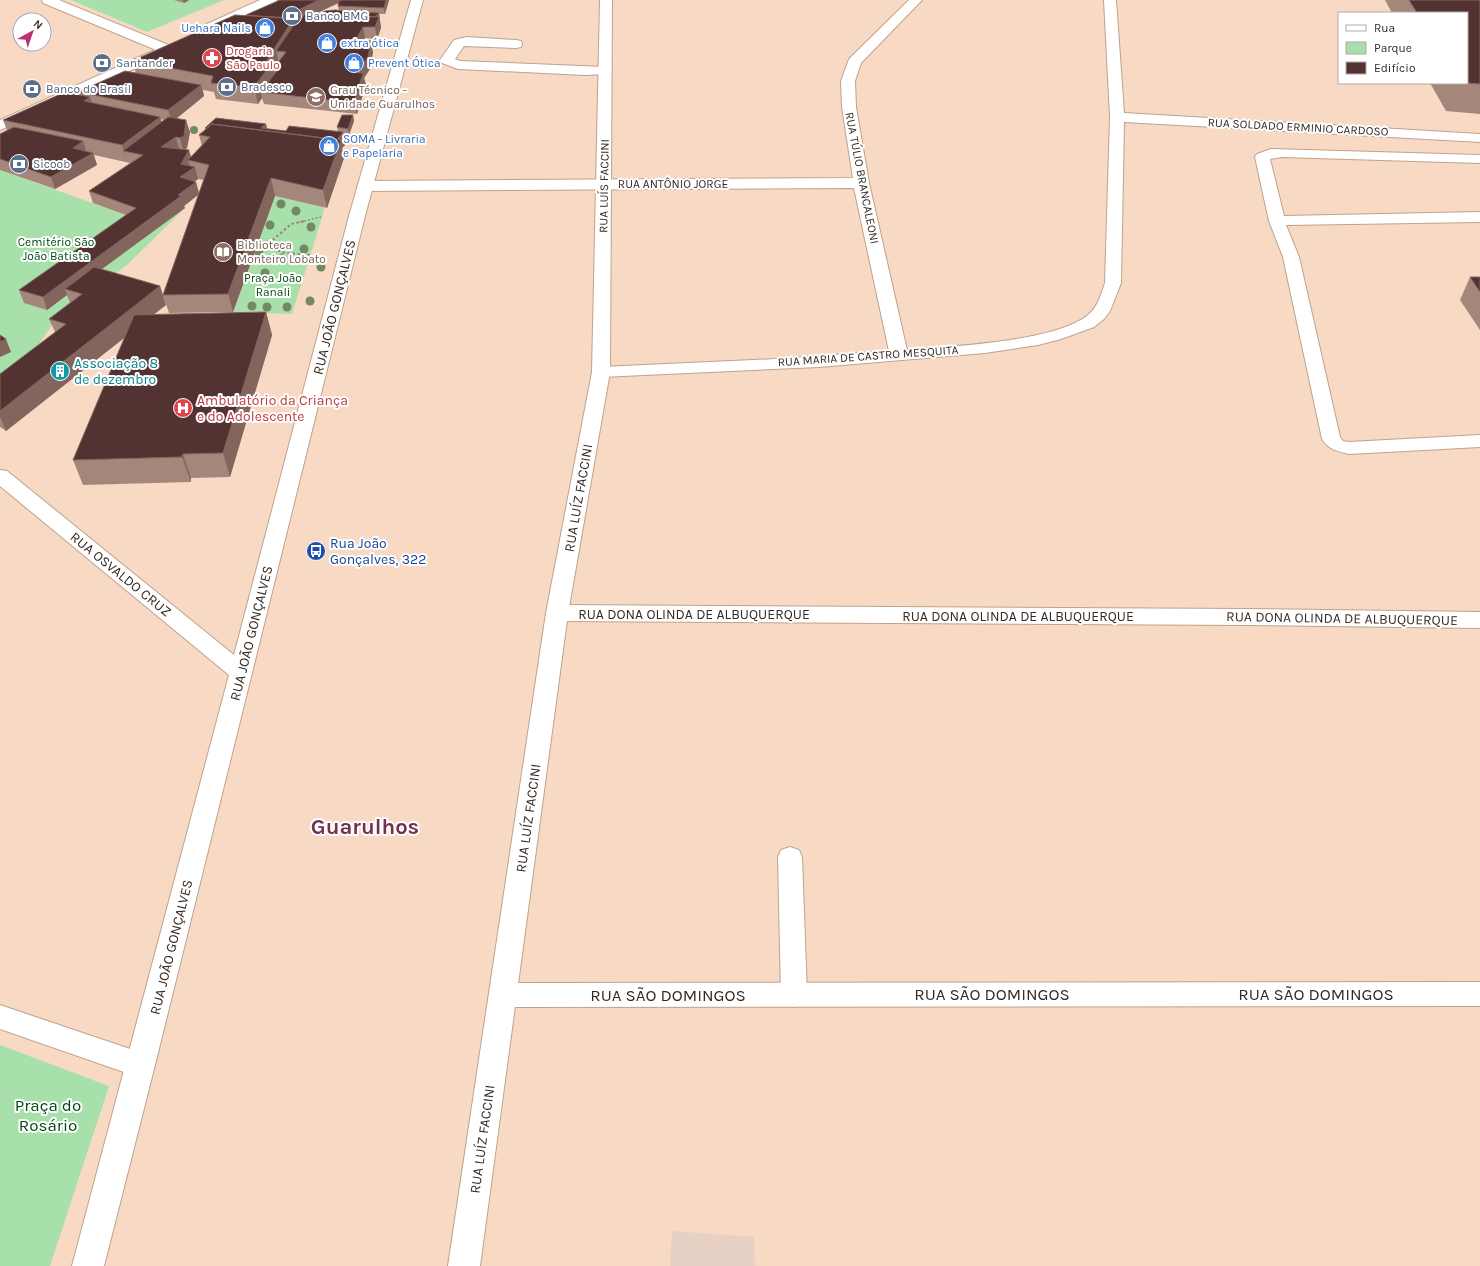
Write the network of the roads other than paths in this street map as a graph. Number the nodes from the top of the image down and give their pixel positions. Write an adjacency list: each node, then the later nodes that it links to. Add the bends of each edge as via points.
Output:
1 (48, 0): 10 (street)
2 (271, 0): 7 (street)
3 (417, 0): 18 (street, RUA JOÃO GONÇALVES)
4 (606, 0): 11 (street, RUA LUÍS FACCINI)
5 (916, 0): 16 (street, RUA TÚLIO BRANCALEONI, via 854,62 848,81 849,107)
6 (1110, 0): 12 (street, RUA MARIA DE CASTRO MESQUITA)
7 (201, 32)
8 (180, 42): 10 (street)
9 (516, 44): 11 (lane, via 467,41 459,43 447,60 458,65)
10 (166, 49): 13 (street)
11 (605, 70): 17 (street, RUA LUÍS FACCINI)
12 (1117, 117): 14 (street, RUA SOLDADO ERMINIO CARDOSO); 21 (street, RUA MARIA DE CASTRO MESQUITA, via 1113,283 1106,307 1090,322 1051,337 1000,346)
13 (0, 126)
14 (1480, 138)
15 (1480, 159): 20 (lane, via 1265,154 1262,157)
16 (861, 183): 17 (street, RUA ANTÔNIO JORGE); 21 (street, RUA TÚLIO BRANCALEONI)
17 (604, 184): 18 (street, RUA ANTÔNIO JORGE); 22 (street, RUA LUÍS FACCINI)
18 (365, 186): 27 (street, RUA JOÃO GONÇALVES)
19 (1480, 217): 20 (lane)
20 (1277, 221): 23 (lane, via 1291,257 1331,439 1337,445 1349,448)
21 (899, 356): 22 (street, RUA MARIA DE CASTRO MESQUITA)
22 (601, 372): 25 (street, RUA LUÍZ FACCINI)
23 (1480, 441)
24 (0, 476): 27 (street, RUA OSVALDO CRUZ)
25 (557, 613): 26 (street, RUA DONA OLINDA DE ALBUQUERQUE); 31 (street, RUA LUÍZ FACCINI)
26 (1480, 620)
27 (241, 673): 33 (street, RUA JOÃO GONÇALVES)
28 (790, 857): 29 (lane)
29 (794, 994): 30 (street, RUA SÃO DOMINGOS); 31 (street, RUA SÃO DOMINGOS)
30 (1480, 994)
31 (503, 995): 35 (street, RUA LUÍZ FACCINI)
32 (0, 1017): 33 (street)
33 (141, 1065): 34 (street, RUA JOÃO GONÇALVES)
34 (88, 1266)
35 (464, 1266)

